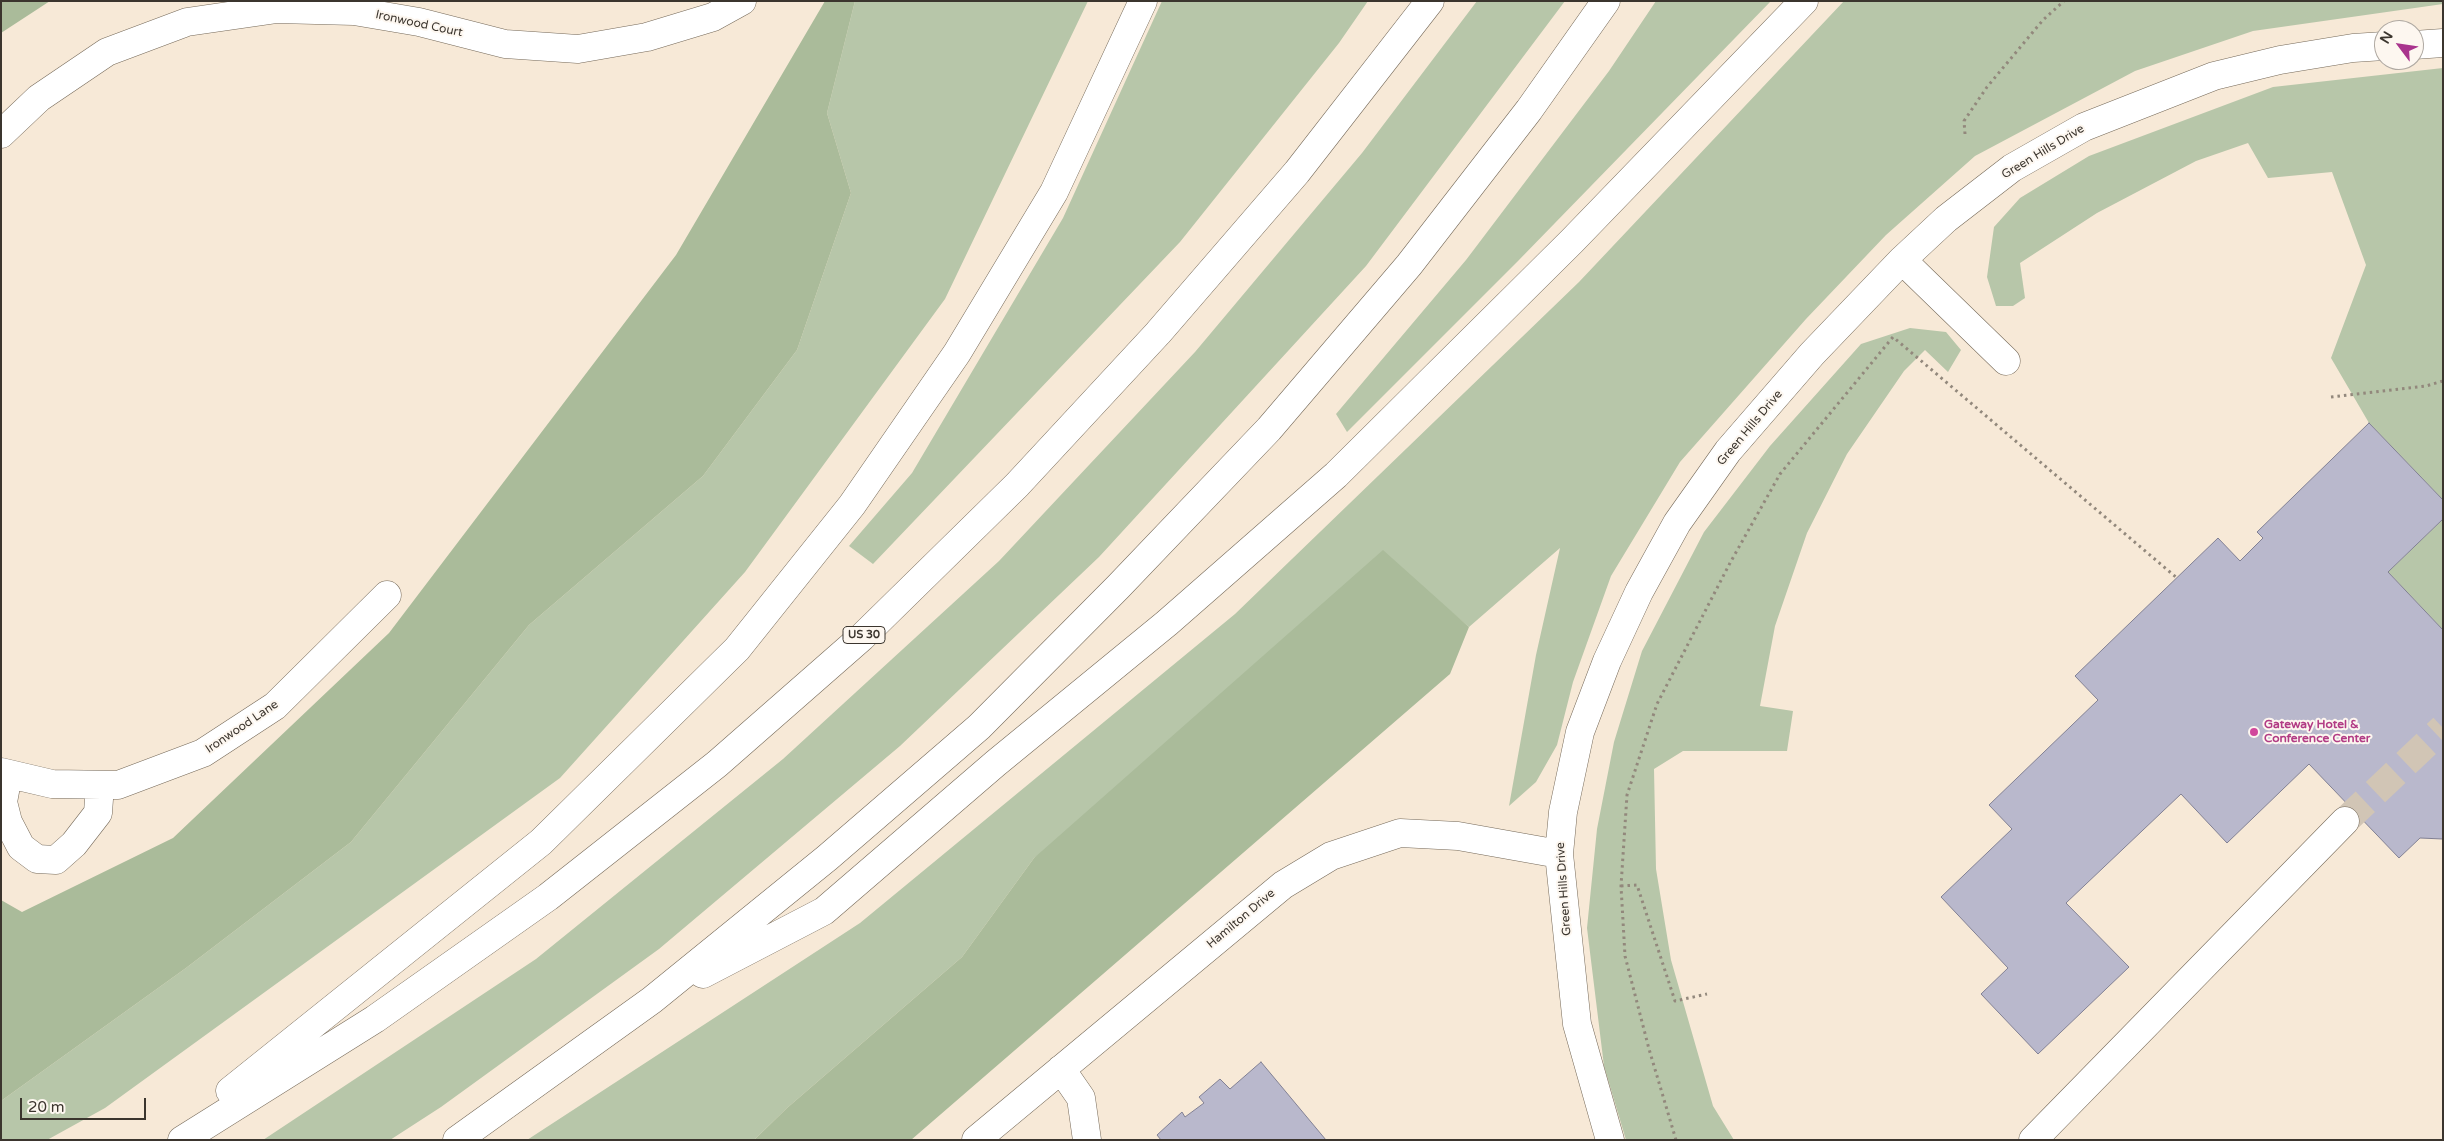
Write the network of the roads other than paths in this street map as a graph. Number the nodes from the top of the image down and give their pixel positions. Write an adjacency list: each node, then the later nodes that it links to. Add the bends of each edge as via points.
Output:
1 (742, 1): 9 (main road, Ironwood Court, via 713,17 647,37 578,49 505,44 419,22 354,11 277,9 187,22 107,52 40,98)
2 (1143, 1): 19 (main road, via 1054,192 957,353 852,505 737,649 541,842)
3 (1430, 1): 20 (main road, US 30, via 1297,172 1158,333 1017,486 862,638 717,764 548,897 374,1019)
4 (1606, 1): 17 (main road, via 1529,110 1409,265 1269,430 979,727 827,858)
5 (1804, 1): 17 (main road, via 1572,241 1336,475 1167,623 996,763 824,911)
6 (2443, 43): 7 (main road)
7 (2424, 44)
8 (2374, 47): 10 (main road, Green Hills Drive, via 2280,60 2214,76 2084,127 2012,168 1946,219)
9 (1, 134)
10 (1902, 260): 11 (main road); 16 (main road, Green Hills Drive, via 1812,354 1728,451 1677,523 1639,592 1607,661 1580,732 1562,812)
11 (2006, 361)
12 (387, 595): 14 (main road, Ironwood Lane, via 275,706 204,753 118,785)
13 (4, 773): 14 (main road, Ironwood Lane, via 52,784); 14 (main road, via 3,802 8,822 21,847 37,860 56,860 74,844 98,813)
14 (100, 785)
15 (2345, 821): 25 (main road)
16 (1559, 854): 18 (main road, Hamilton Drive, via 1458,836 1400,833 1331,856 1283,885); 24 (main road, Green Hills Drive, via 1577,1024)
17 (652, 1000): 21 (main road)
18 (1061, 1069): 22 (main road, Hamilton Drive); 23 (main road, via 1081,1098)
19 (169, 1140)
20 (182, 1140)
21 (458, 1140)
22 (976, 1140)
23 (1087, 1140)
24 (1610, 1140)
25 (2034, 1140)

